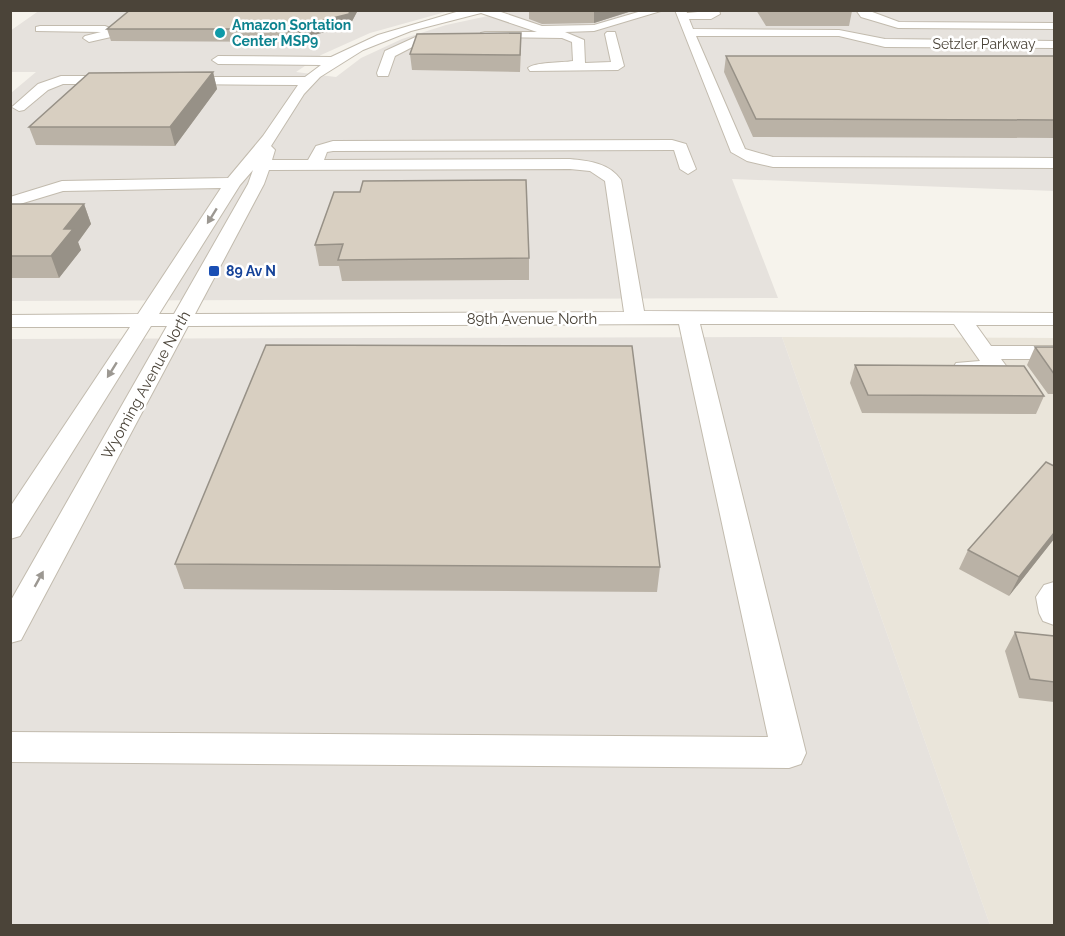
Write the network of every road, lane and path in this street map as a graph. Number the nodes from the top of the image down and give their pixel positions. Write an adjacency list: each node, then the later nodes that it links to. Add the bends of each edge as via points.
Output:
1 (481, 10): 8 (street); 14 (street, Wyoming Avenue North)
2 (659, 10): 8 (street, via 594,28 569,30 533,28)
3 (713, 10): 7 (street, via 715,14 711,15)
4 (861, 10): 11 (street)
5 (885, 10): 11 (street)
6 (522, 12): 8 (street)
7 (681, 13): 15 (street)
8 (498, 16)
9 (1032, 17): 10 (street)
10 (1054, 17)
11 (898, 25): 12 (street); 19 (street)
12 (1054, 26)
13 (40, 29): 18 (street, via 112,31)
14 (401, 31): 23 (street, Wyoming Avenue North); 26 (street, via 430,36 389,54)
15 (689, 32): 19 (street, Setzler Parkway, via 839,33 874,42); 32 (street, via 710,66 739,152 753,158 806,163)
16 (611, 34): 24 (street, via 618,66)
17 (474, 35): 24 (street, via 574,37 578,40 579,63)
18 (89, 38)
19 (913, 44): 20 (street, Setzler Parkway); 22 (street)
20 (1054, 44)
21 (226, 50): 23 (street, via 218,60)
22 (929, 58)
23 (335, 61): 29 (street, Wyoming Avenue North)
24 (570, 67): 25 (street)
25 (534, 68)
26 (383, 73)
27 (133, 80): 30 (street, via 61,80 42,87)
28 (169, 80): 29 (street)
29 (309, 81): 31 (street, Wyoming Avenue North)
30 (19, 107)
31 (272, 135): 33 (street, Wyoming Avenue North); 36 (street, Wyoming Avenue North)
32 (1054, 163)
33 (262, 165): 34 (street); 44 (street, Wyoming Avenue North, via 256,184)
34 (314, 165): 35 (street, via 321,149 333,146 672,145 681,147); 38 (street, via 570,164 600,169 613,180)
35 (688, 169)
36 (233, 183): 37 (street, via 62,186); 43 (street, Wyoming Avenue North, one-way to 43)
37 (10, 202)
38 (635, 318): 39 (street, 89th Avenue North); 44 (street, 89th Avenue North)
39 (688, 318): 40 (street, 89th Avenue North); 52 (street, via 789,753)
40 (960, 318): 41 (street, 89th Avenue North); 45 (street)
41 (1054, 319)
42 (10, 321): 43 (street, 89th Avenue North)
43 (143, 321): 44 (street, 89th Avenue North); 48 (street, Wyoming Avenue North, one-way to 48)
44 (180, 321): 51 (street, Wyoming Avenue North, one-way to 44)
45 (985, 352): 46 (street); 47 (street, via 996,367)
46 (1054, 353)
47 (938, 368)
48 (10, 530)
49 (1054, 593): 50 (street)
50 (1054, 613)
51 (10, 631)
52 (10, 747)

